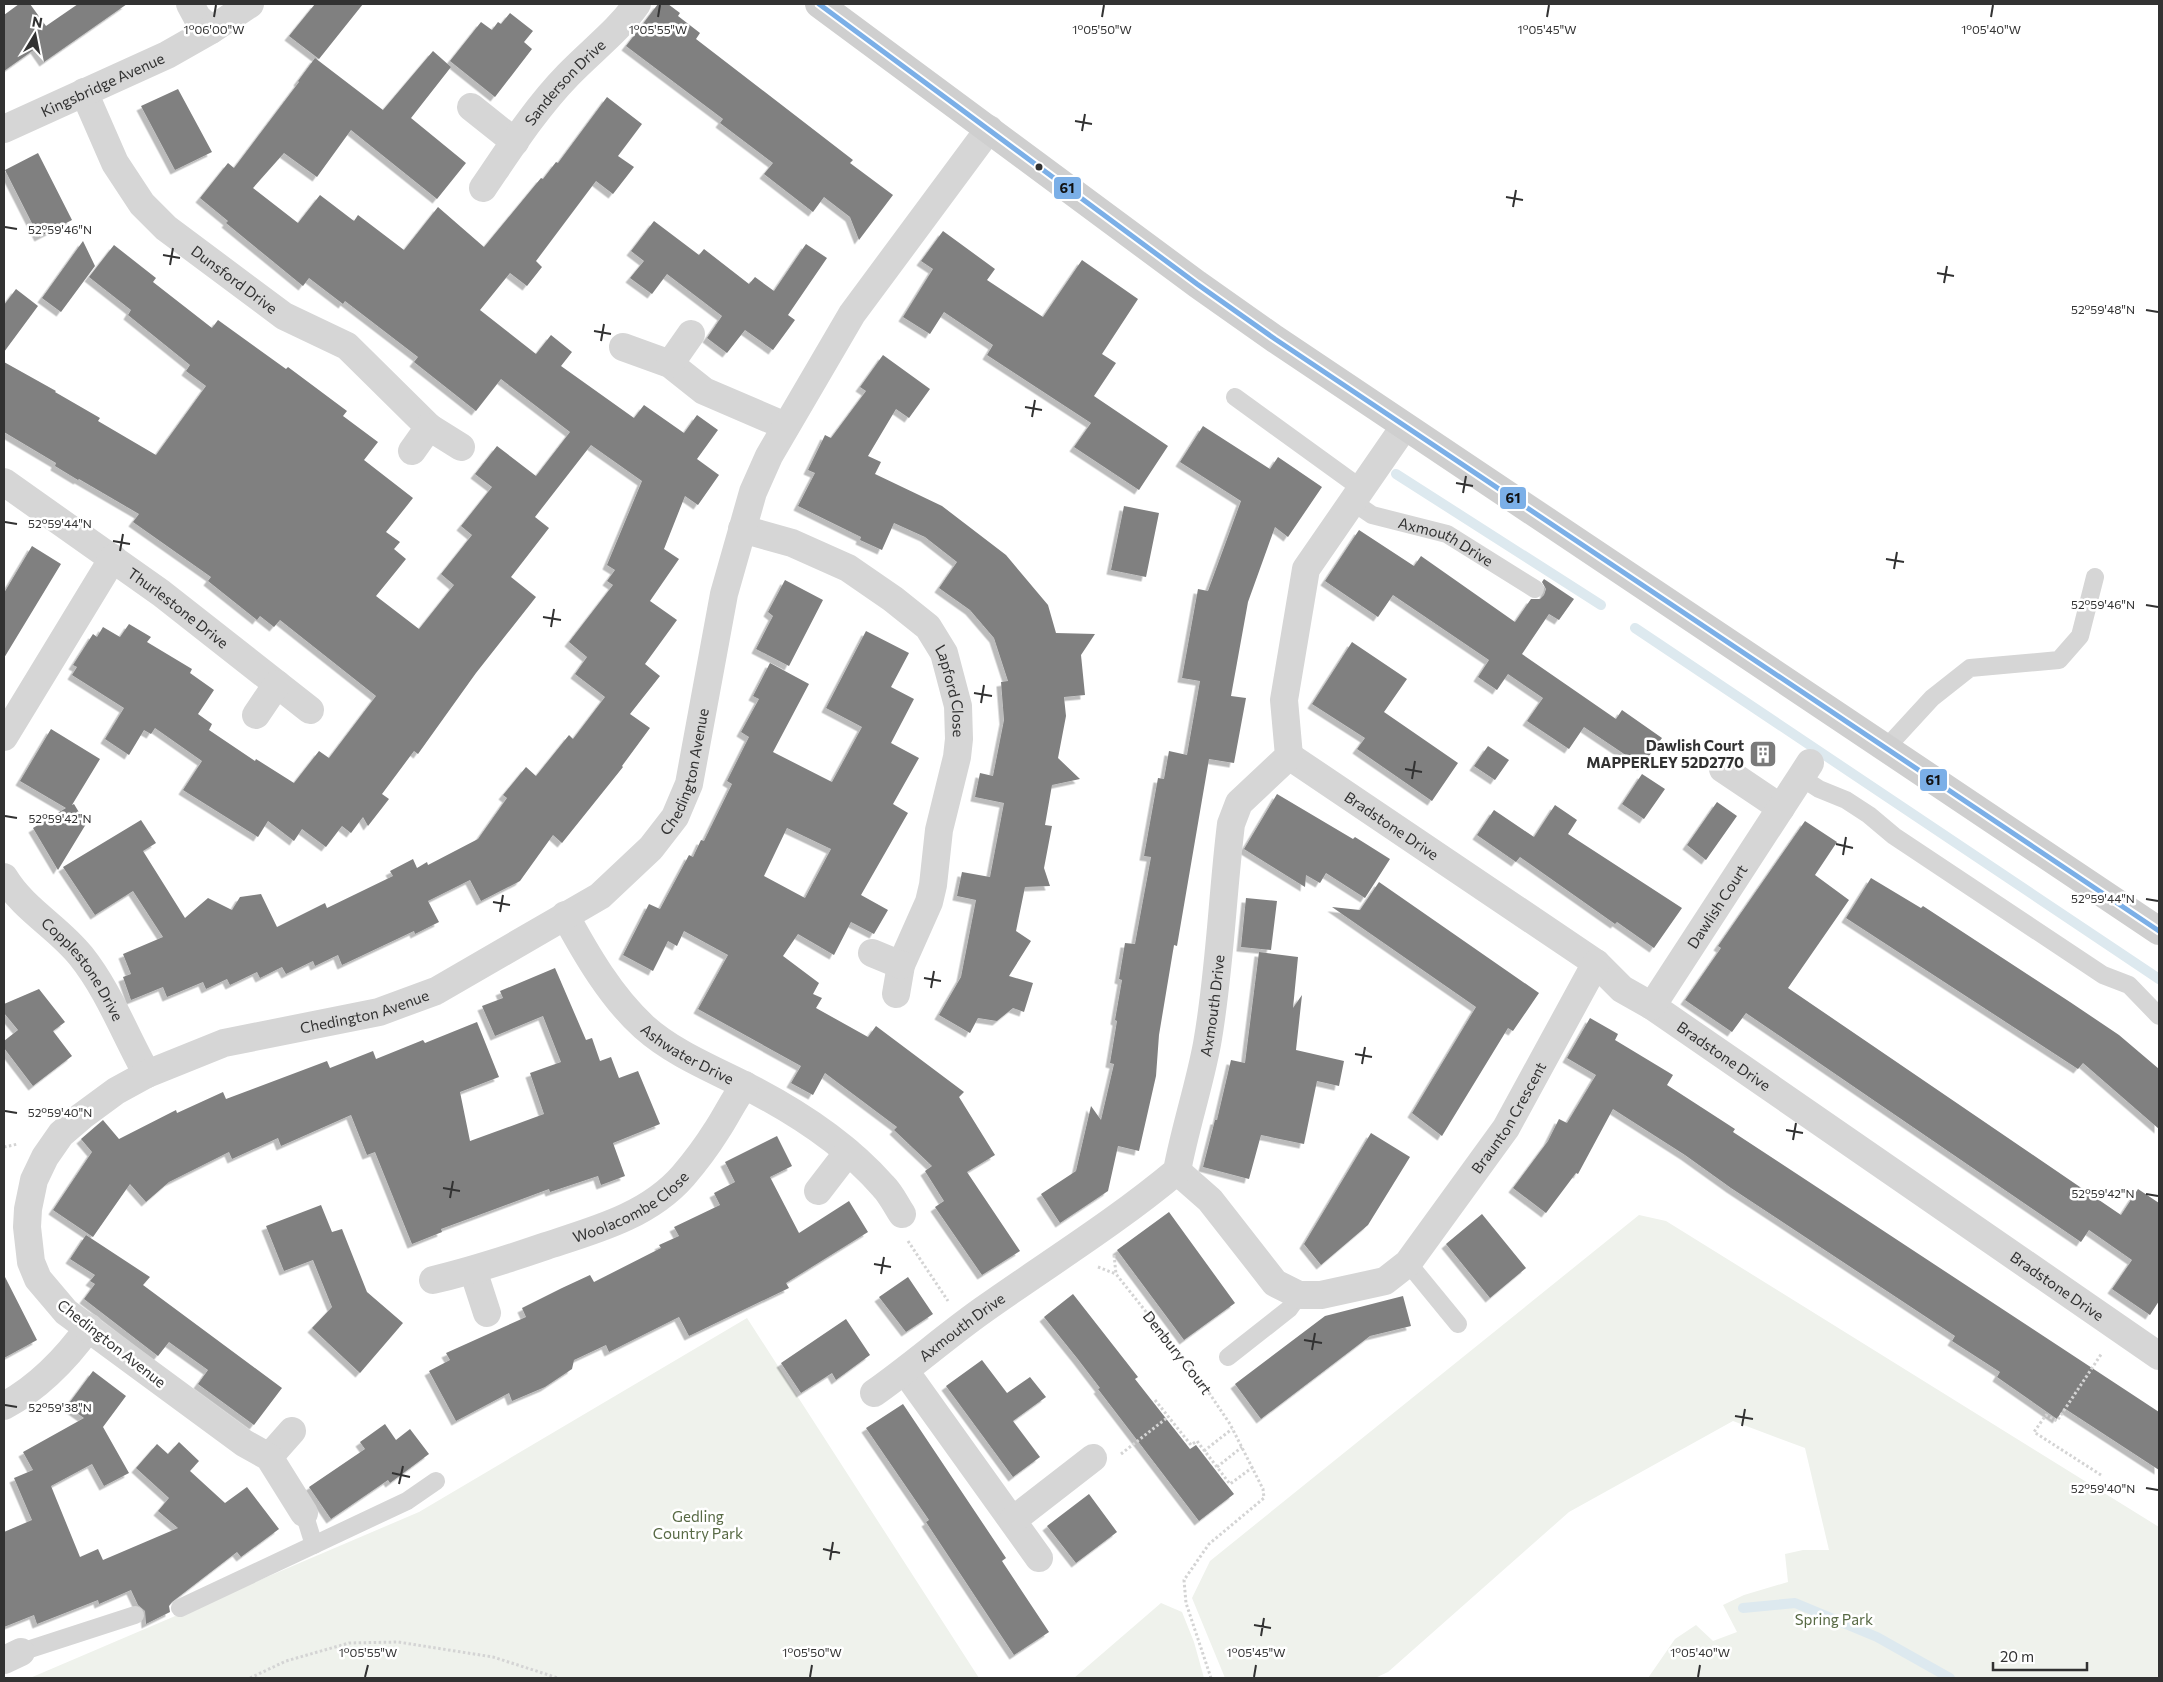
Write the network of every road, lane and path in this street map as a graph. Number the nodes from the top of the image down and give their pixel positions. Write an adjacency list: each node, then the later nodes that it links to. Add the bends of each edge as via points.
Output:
1 (190, 4): 5 (street)
2 (250, 4): 5 (street, Kingsbridge Avenue)
3 (637, 4): 10 (street, Sanderson Drive, via 626,21 568,76)
4 (819, 4): 8 (street)
5 (211, 30): 6 (street, Kingsbridge Avenue, via 167,55)
6 (84, 92): 9 (street, Kingsbridge Avenue); 16 (street, Dunsford Drive, via 115,163 142,204 166,228 284,316 347,346)
7 (472, 107): 10 (street, Sanderson Drive)
8 (989, 129): 17 (street, via 1197,284); 18 (street, Chedington Avenue, via 852,314)
9 (4, 130)
10 (514, 142): 11 (street, Sanderson Drive)
11 (483, 188)
12 (692, 334): 14 (street)
13 (623, 347): 14 (street)
14 (670, 364): 18 (street, via 704,391 774,420)
15 (1235, 397): 22 (lane, Axmouth Drive)
16 (429, 427): 19 (street, Dunsford Drive); 20 (street)
17 (1404, 427): 22 (street); 31 (street)
18 (784, 429): 23 (street, Chedington Avenue, via 768,456)
19 (461, 447)
20 (412, 451)
21 (4, 482): 24 (street, Thurlestone Drive)
22 (1358, 496): 26 (lane, Axmouth Drive, via 1372,515 1447,534); 32 (street, via 1306,569 1284,700)
23 (742, 529): 37 (street, Chedington Avenue, via 724,594 689,784 675,817 651,848 607,890); 41 (street, Lapford Close, via 792,542 848,568 893,598 928,627 944,653 958,706 957,757 939,830 929,902)
24 (113, 558): 27 (street, Thurlestone Drive); 30 (street)
25 (2095, 577): 31 (lane, via 2080,636 2059,660 1970,668 1932,698)
26 (1535, 589)
27 (277, 684): 28 (street, Thurlestone Drive); 29 (street)
28 (310, 710)
29 (256, 715)
30 (4, 737)
31 (1886, 748): 38 (street)
32 (1289, 756): 40 (street, Bradstone Drive); 48 (street, Axmouth Drive, via 1239,803 1231,824 1207,1044)
33 (1723, 769): 35 (street)
34 (1806, 771): 35 (street, Dawlish Court); 44 (lane, via 1819,789 1846,800 1869,815 1894,836 2103,975 2129,985)
35 (1781, 808): 43 (street, Dawlish Court)
36 (4, 877): 45 (street, Copplestone Drive, via 17,897 80,955)
37 (565, 915): 45 (street, Chedington Avenue, via 436,991 410,1002 371,1014 224,1044); 46 (street, Ashwater Drive, via 608,986 643,1026 677,1051)
38 (2159, 931)
39 (872, 953): 41 (street)
40 (1596, 963): 43 (street, Bradstone Drive, via 1622,990); 52 (street, Braunton Crescent, via 1506,1128)
41 (901, 965): 42 (street, Lapford Close)
42 (896, 994)
43 (1652, 1006): 61 (street, Bradstone Drive)
44 (2159, 1016)
45 (147, 1074): 59 (street, Chedington Avenue, via 116,1091 61,1134 34,1180 27,1227 31,1262 38,1279 66,1312)
46 (745, 1085): 47 (street, Ashwater Drive, via 820,1130); 53 (street, Woolacombe Close, via 683,1176 642,1210 607,1226)
47 (848, 1152): 49 (street); 50 (street, Ashwater Drive, via 884,1186)
48 (1177, 1171): 51 (street, Axmouth Drive); 55 (street, Braunton Crescent, via 1210,1200 1275,1283)
49 (818, 1191)
50 (902, 1214): 57 (path, via 902,1232)
51 (1111, 1222): 57 (street, Axmouth Drive); 68 (path, Denbury Court, via 1116,1274 1201,1381)
52 (1408, 1263): 55 (street, Braunton Crescent, via 1385,1280 1321,1295); 58 (lane)
53 (473, 1270): 54 (street, Woolacombe Close); 56 (street)
54 (433, 1280)
55 (1299, 1294): 62 (lane, via 1289,1309)
56 (487, 1312)
57 (963, 1324): 63 (street, Axmouth Drive)
58 (1458, 1324)
59 (89, 1327): 66 (street, via 50,1374); 72 (street, Chedington Avenue, via 244,1443)
60 (2105, 1350): 76 (path, via 2057,1421 2046,1415 2034,1432)
61 (2159, 1356)
62 (1228, 1357)
63 (905, 1371): 64 (street, Axmouth Drive); 79 (street)
64 (874, 1394)
65 (1155, 1400): 67 (path)
66 (4, 1406)
67 (1168, 1417): 71 (path, via 1191,1445 1197,1441); 73 (path, via 1122,1454)
68 (1232, 1429): 70 (path, Denbury Court); 71 (path)
69 (292, 1431): 72 (street)
70 (1242, 1447): 74 (path); 75 (path, Denbury Court)
71 (1204, 1451): 74 (path)
72 (268, 1457): 78 (street, Chedington Avenue)
73 (1093, 1458): 79 (street)
74 (1217, 1467): 75 (path, via 1230,1484)
75 (1253, 1467): 87 (path, Denbury Court, via 1264,1498 1209,1544 1184,1580 1186,1603)
76 (2101, 1475)
77 (436, 1481): 80 (lane, via 407,1502)
78 (304, 1514): 80 (lane)
79 (1013, 1520): 81 (street)
80 (314, 1545): 82 (lane)
81 (1038, 1558)
82 (180, 1608)
83 (135, 1615): 84 (lane)
84 (12, 1656)
85 (250, 1678): 86 (path, via 286,1662 349,1643 398,1642 493,1657)
86 (558, 1678)
87 (1211, 1678)

